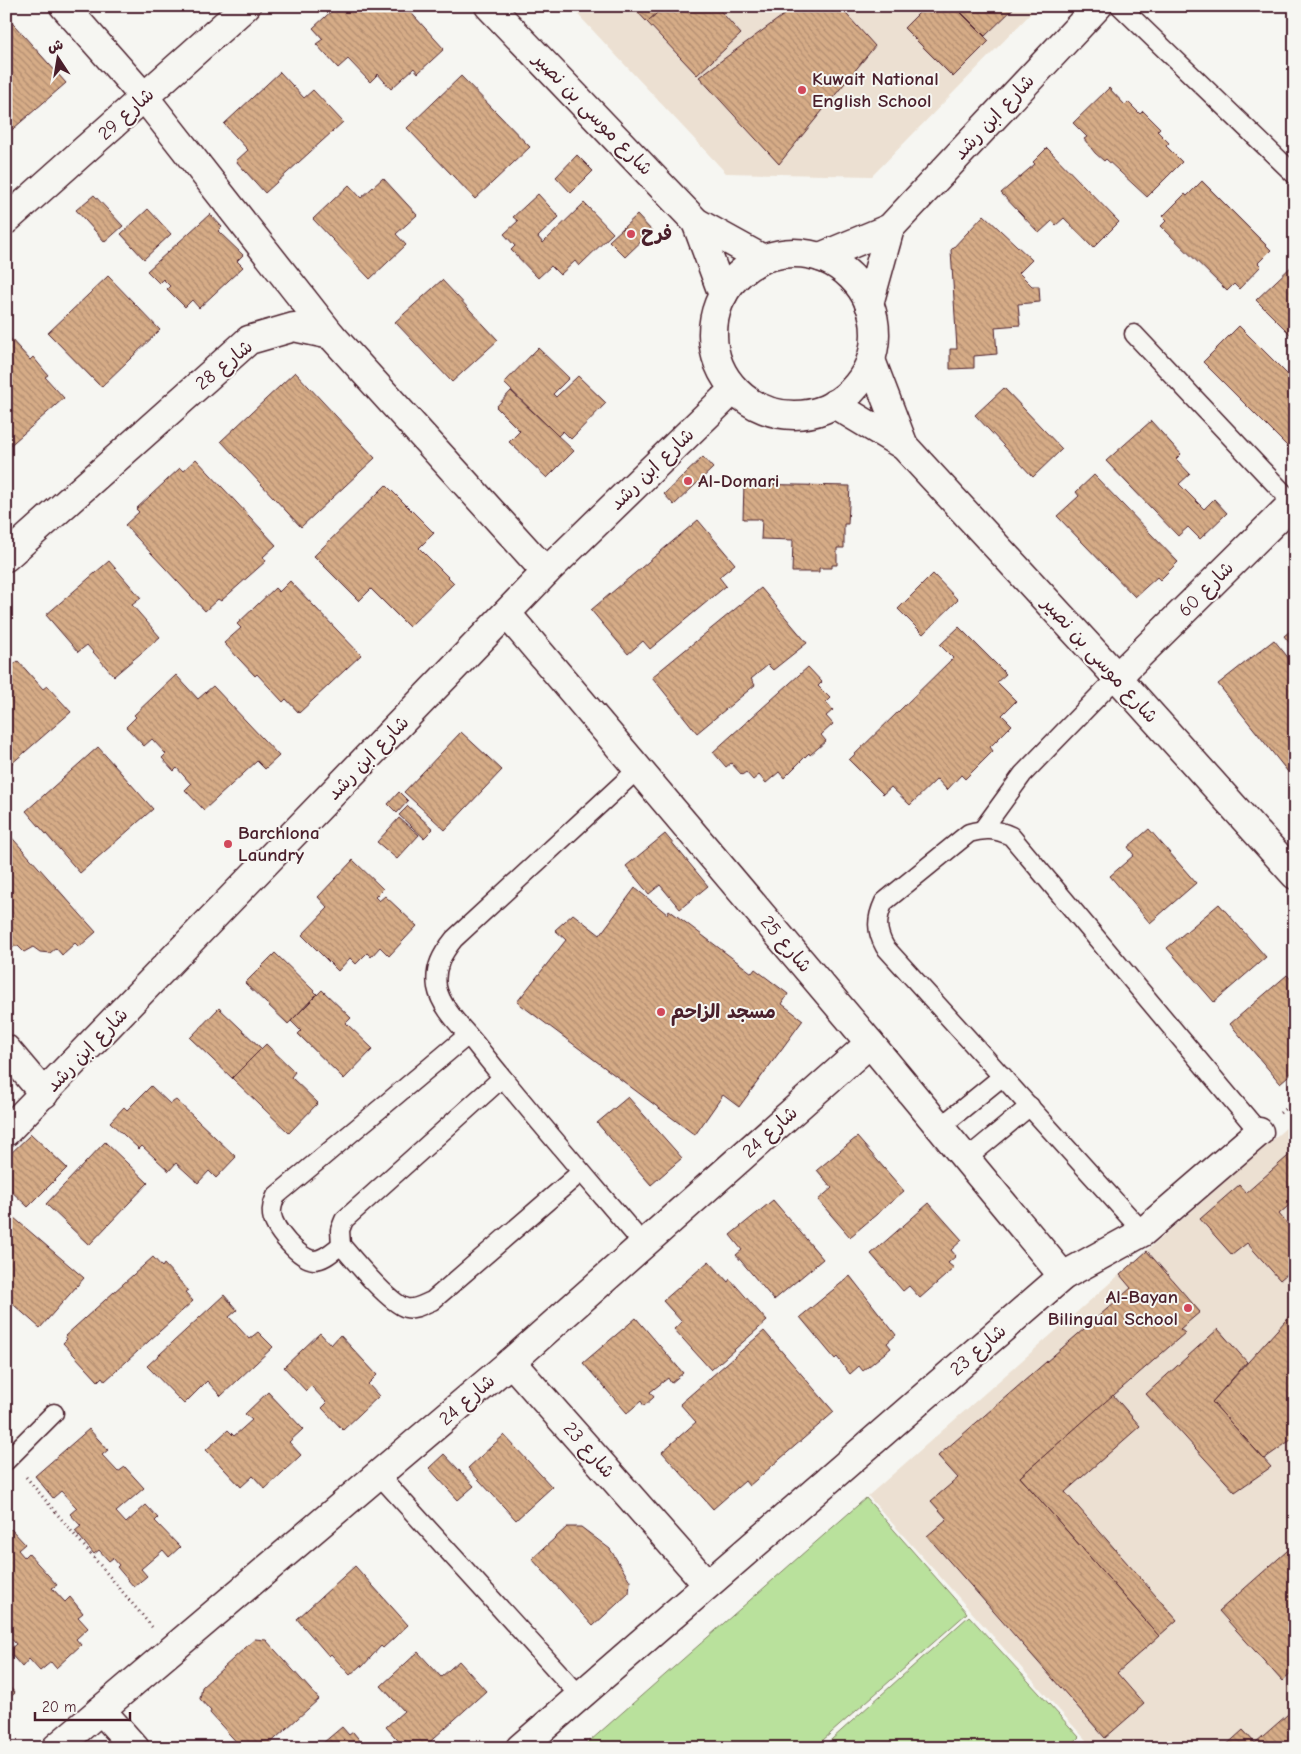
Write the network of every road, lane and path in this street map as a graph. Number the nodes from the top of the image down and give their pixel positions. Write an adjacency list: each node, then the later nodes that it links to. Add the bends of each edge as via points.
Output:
1 (64, 6): 6 (street)
2 (246, 6): 6 (street, شارع 29)
3 (489, 6): 9 (street, شارع موسى بن نصير)
4 (1098, 6): 10 (street, شارع ابن رشد)
5 (1120, 6): 7 (lane)
6 (145, 98): 8 (street, شارع 29); 16 (street)
7 (1295, 175)
8 (6, 220)
9 (696, 222): 12 (street, شارع موسى بن نصير); 13 (street, شارع موسى بن نصير)
10 (890, 228): 11 (street, شارع ابن رشد); 14 (street, شارع ابن رشد)
11 (820, 257): 12 (street, via 782,254); 14 (street, via 841,268 858,284)
12 (763, 259): 13 (street, via 733,280)
13 (723, 295): 18 (street, via 714,318 713,344 720,368)
14 (869, 304): 17 (street, via 875,332)
15 (1134, 334): 21 (lane)
16 (331, 335): 22 (street, شارع 28, via 294,327 249,340); 23 (street)
17 (871, 360): 19 (street, via 857,386); 20 (street, شارع موسى بن نصير)
18 (734, 389): 19 (street, via 756,406 781,414 809,414); 23 (street, شارع ابن رشد)
19 (834, 404): 20 (street, شارع موسى بن نصير)
20 (904, 446): 25 (street, شارع موسى بن نصير)
21 (1294, 502): 25 (street, شارع 60)
22 (6, 557)
23 (546, 572): 24 (street, شارع ابن رشد)
24 (507, 614): 26 (street, شارع 25); 34 (street, شارع ابن رشد)
25 (1117, 677): 27 (lane, via 1023,774); 28 (street, شارع موسى بن نصير)
26 (637, 770): 29 (lane, via 454,939 441,956 436,973 437,989); 30 (street, شارع 25)
27 (983, 829): 32 (lane, via 969,833 884,902 877,925 885,947); 38 (lane, via 998,830 1011,836)
28 (1295, 875)
29 (468, 1035): 33 (lane); 42 (lane, via 276,1196 272,1216 277,1228 304,1257 321,1259)
30 (870, 1043): 36 (street, شارع 25); 43 (street, شارع 24)
31 (6, 1049): 34 (street)
32 (1003, 1076): 35 (lane); 36 (lane)
33 (502, 1078): 40 (lane); 42 (lane, via 344,1220 340,1230)
34 (44, 1094): 37 (street, شارع ابن رشد)
35 (1030, 1106): 39 (lane); 41 (lane)
36 (939, 1128): 39 (street, شارع 25)
37 (6, 1132)
38 (1259, 1132): 41 (street, شارع 23)
39 (965, 1160): 44 (street, شارع 25)
40 (581, 1172): 42 (lane, via 432,1300 419,1307 405,1308 390,1298); 43 (lane)
41 (1143, 1232): 44 (street, شارع 23)
42 (341, 1245)
43 (644, 1245): 45 (street, شارع 24)
44 (1063, 1276): 49 (street, شارع 23)
45 (511, 1362): 48 (street, شارع 24); 49 (street, شارع 23)
46 (54, 1413): 47 (lane)
47 (8, 1459): 50 (path)
48 (379, 1475): 50 (street, شارع 24); 51 (lane)
49 (707, 1584): 51 (street, شارع 23)
50 (172, 1651): 52 (street, شارع 24)
51 (580, 1696): 55 (street, شارع 23)
52 (101, 1710): 53 (street, شارع 24); 54 (street)
53 (56, 1748)
54 (135, 1748)
55 (520, 1748)

